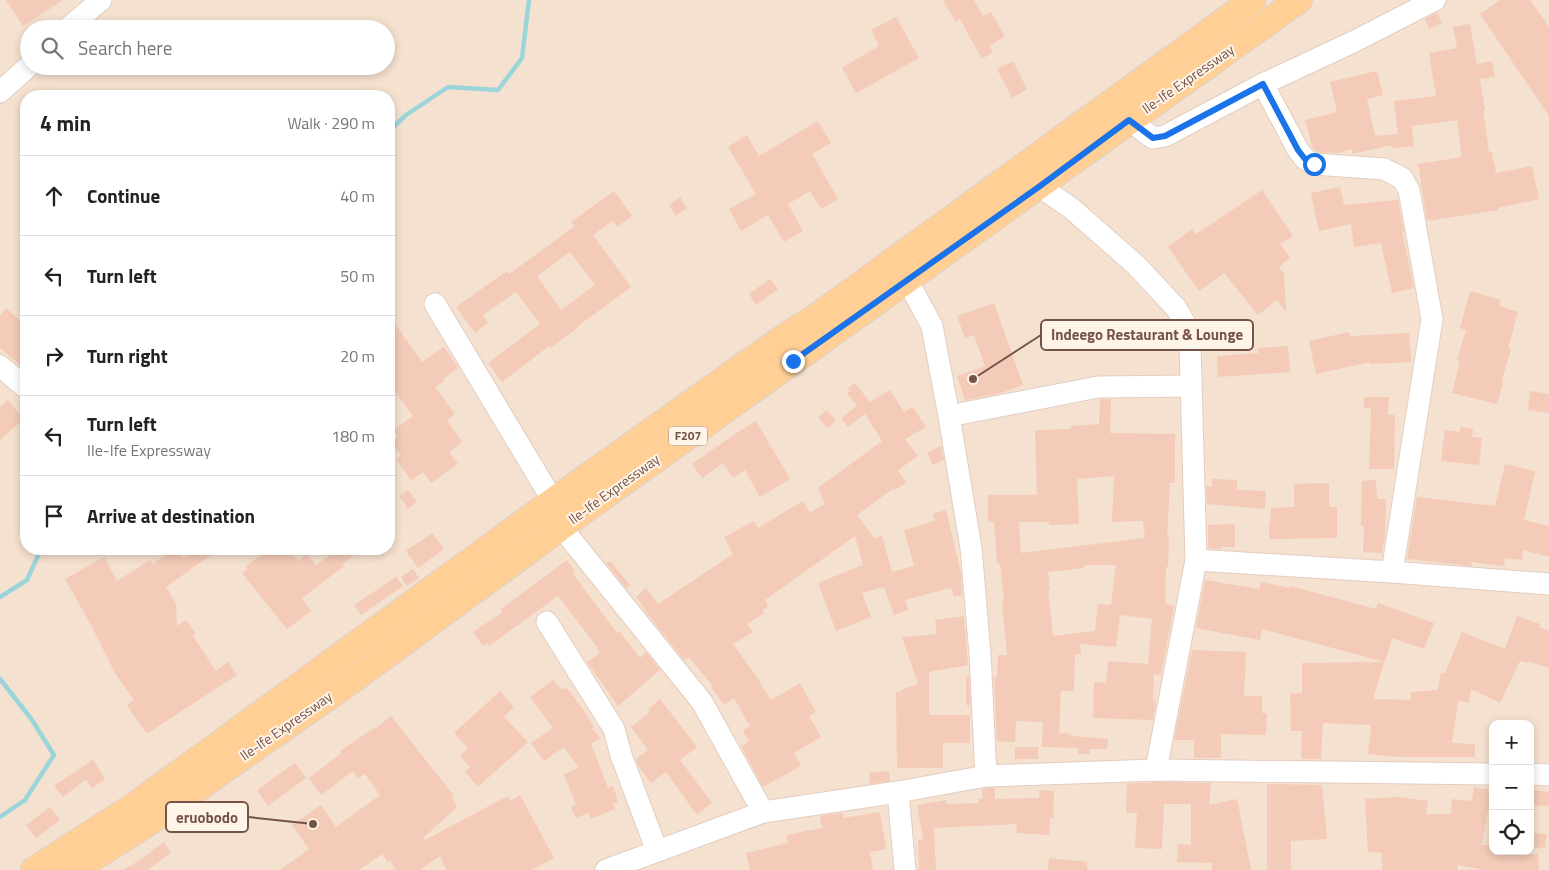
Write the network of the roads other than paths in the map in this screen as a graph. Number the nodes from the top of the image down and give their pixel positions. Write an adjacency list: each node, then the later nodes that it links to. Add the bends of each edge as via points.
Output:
1 (101, 0): 5 (street)
2 (1300, 0): 6 (main road, Ile-Ife Expressway / F207)
3 (1436, 0): 8 (street)
4 (1245, 2): 6 (street); 14 (main road, Ile-Ife Expressway / F207, via 824,311)
5 (78, 20)
6 (1256, 31): 10 (main road, Ile-Ife Expressway / F207)
7 (20, 74): 9 (street)
8 (1263, 84): 10 (street, via 1165,136 1153,138); 22 (street, via 1305,159 1314,164 1384,169 1402,178 1408,190 1432,319)
9 (0, 92)
10 (1129, 120): 11 (main road, Ile-Ife Expressway / F207)
11 (1040, 186): 12 (main road, Ile-Ife Expressway / F207); 17 (street, via 1071,208 1136,265 1176,308 1186,325 1190,344)
12 (907, 280): 14 (main road, Ile-Ife Expressway / F207); 18 (street, via 932,326)
13 (435, 304): 19 (street)
14 (785, 352): 19 (main road, Ile-Ife Expressway / F207); 20 (main road, Ile-Ife Expressway / F207)
15 (0, 366): 16 (street)
16 (20, 383)
17 (1192, 386): 18 (street, via 1098,387); 21 (street)
18 (949, 416): 29 (street, via 971,548)
19 (553, 501): 33 (main road, Ile-Ife Expressway / F207, via 134,806)
20 (561, 527): 31 (street, via 702,702); 34 (main road, Ile-Ife Expressway / F207, via 351,681 148,823)
21 (1196, 560): 22 (street); 25 (street)
22 (1392, 572): 23 (street)
23 (1549, 584)
24 (547, 622): 32 (street, via 614,729)
25 (1156, 770): 26 (street); 29 (street)
26 (1489, 774)
27 (1534, 774): 28 (street)
28 (1549, 775)
29 (986, 776): 30 (street)
30 (898, 792): 31 (street); 36 (street)
31 (763, 812): 32 (street)
32 (657, 851): 35 (street)
33 (34, 870)
34 (74, 870)
35 (606, 870)
36 (905, 870)

